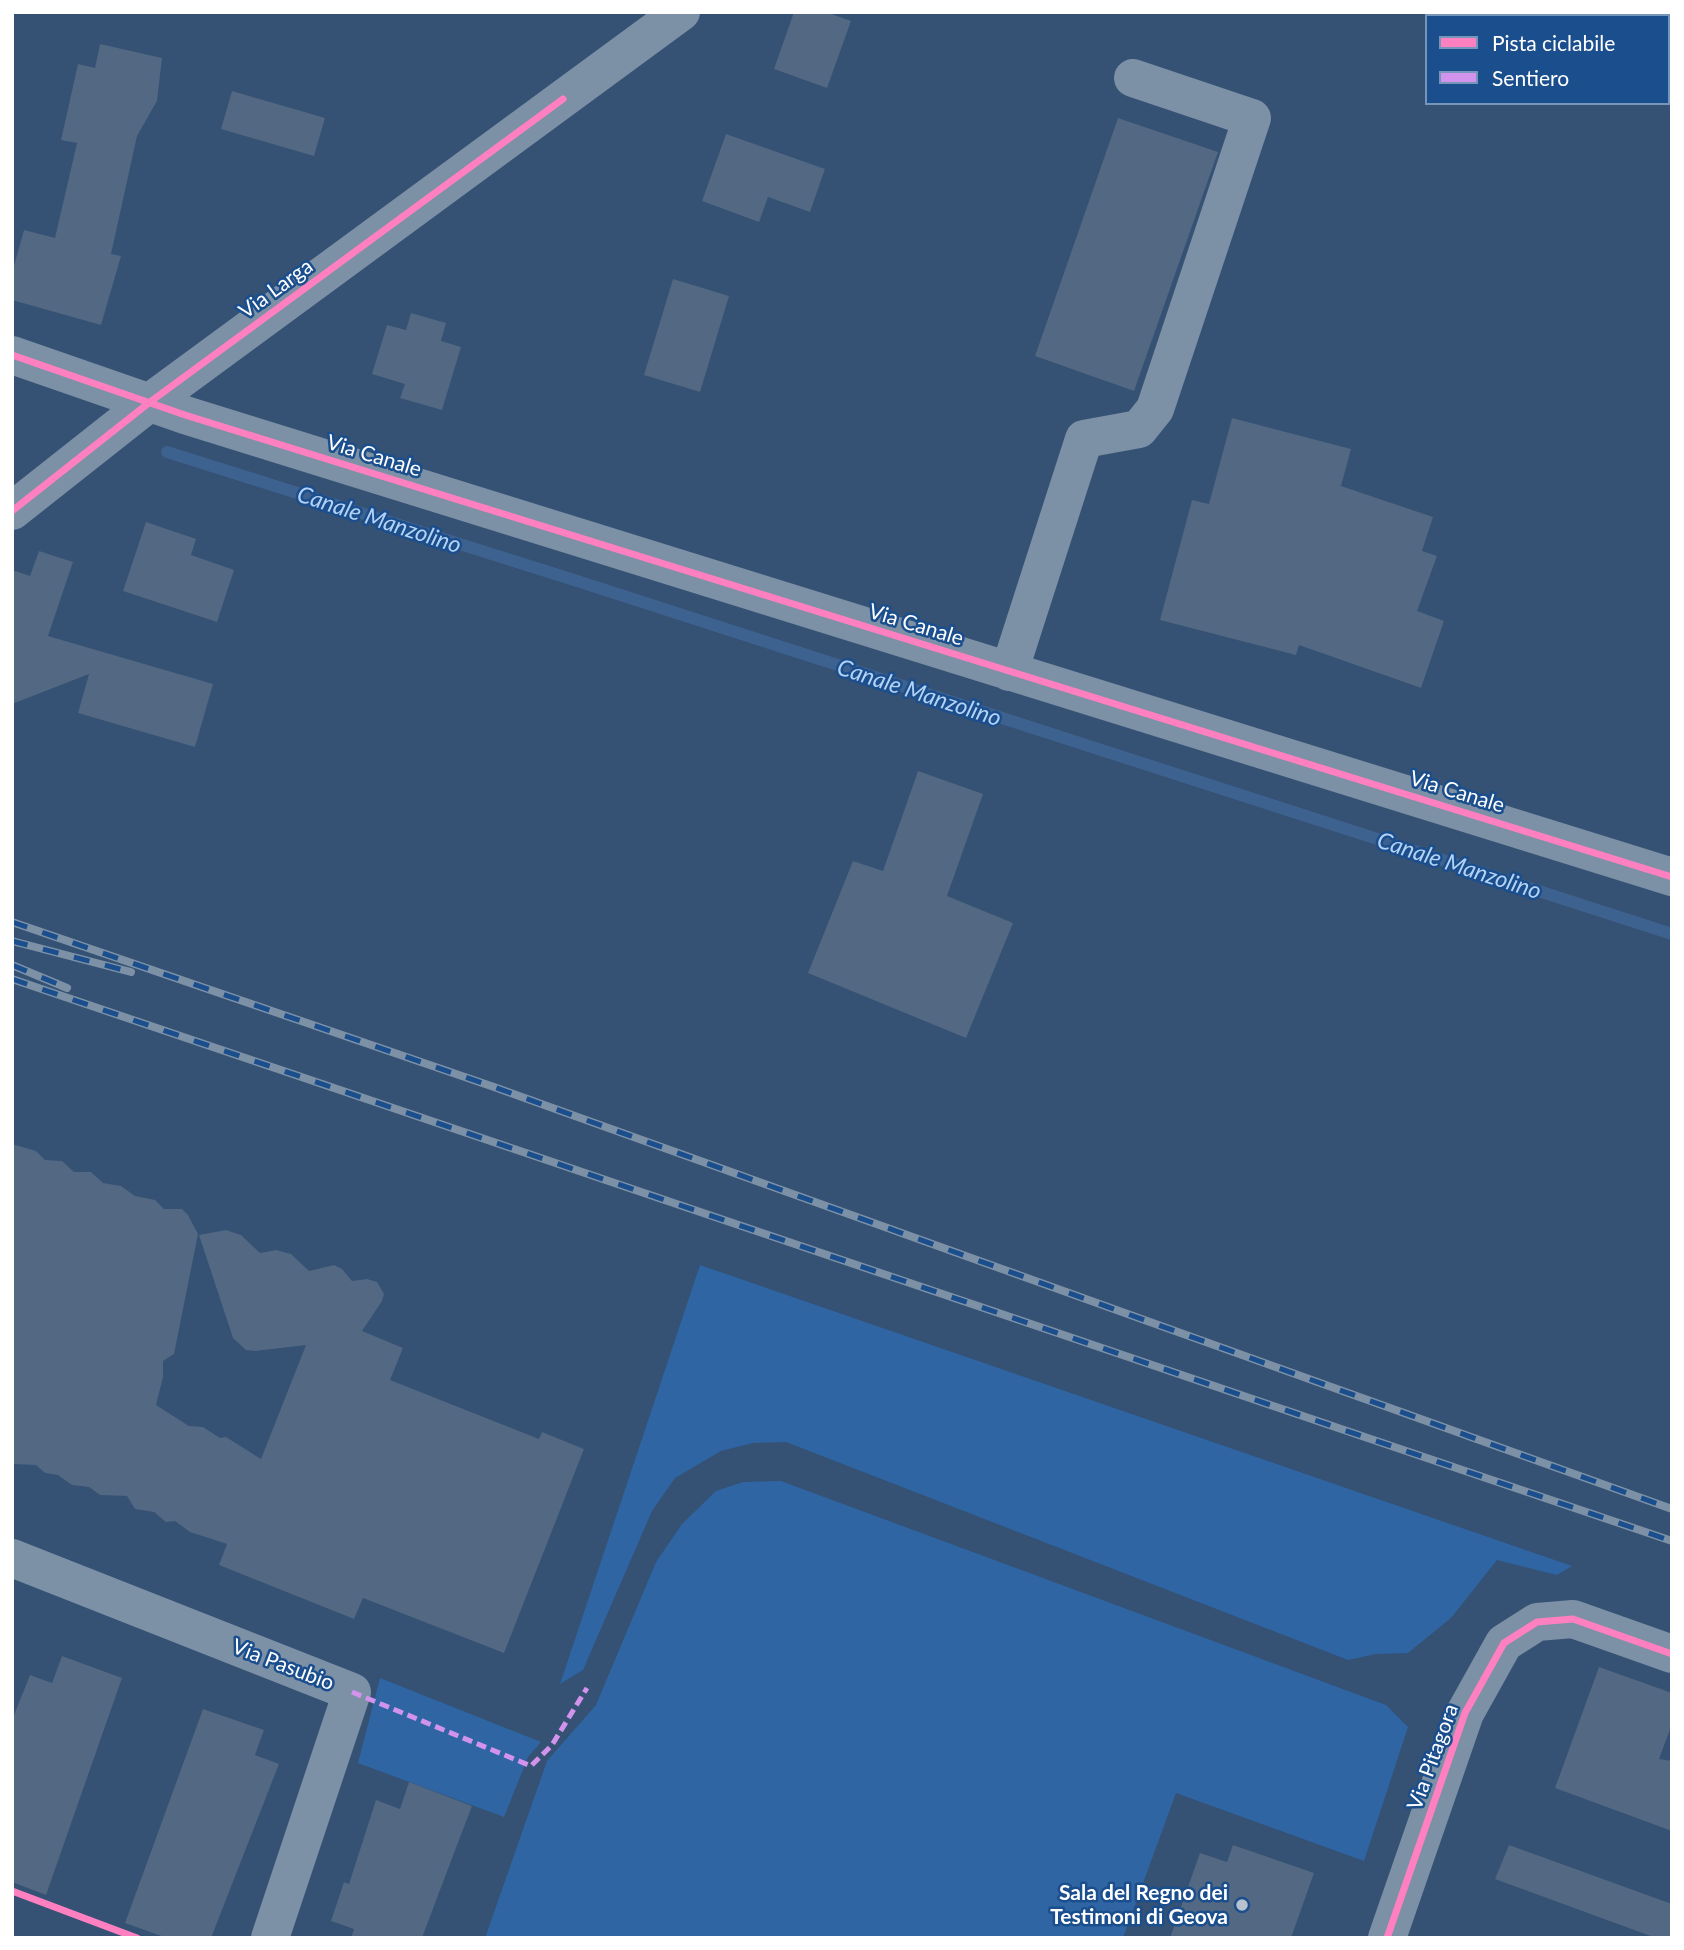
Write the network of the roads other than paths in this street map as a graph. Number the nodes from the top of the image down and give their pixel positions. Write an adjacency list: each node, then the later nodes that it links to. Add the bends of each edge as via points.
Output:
1 (681, 12): 4 (street, Via Larga)
2 (1133, 78): 6 (street, via 1252,118 1155,409 1139,429 1084,439)
3 (12, 355): 4 (street, Via Canale)
4 (150, 402): 5 (street, Via Larga); 6 (street, Via Canale)
5 (12, 511)
6 (1009, 672): 7 (street, Via Canale)
7 (1672, 877)
8 (12, 1558): 10 (street, Via Pasubio, via 352,1692)
9 (1672, 1654): 11 (street, Via Pitagora, via 1573,1619 1537,1622 1504,1643 1465,1713)
10 (270, 1938)
11 (1387, 1938)

